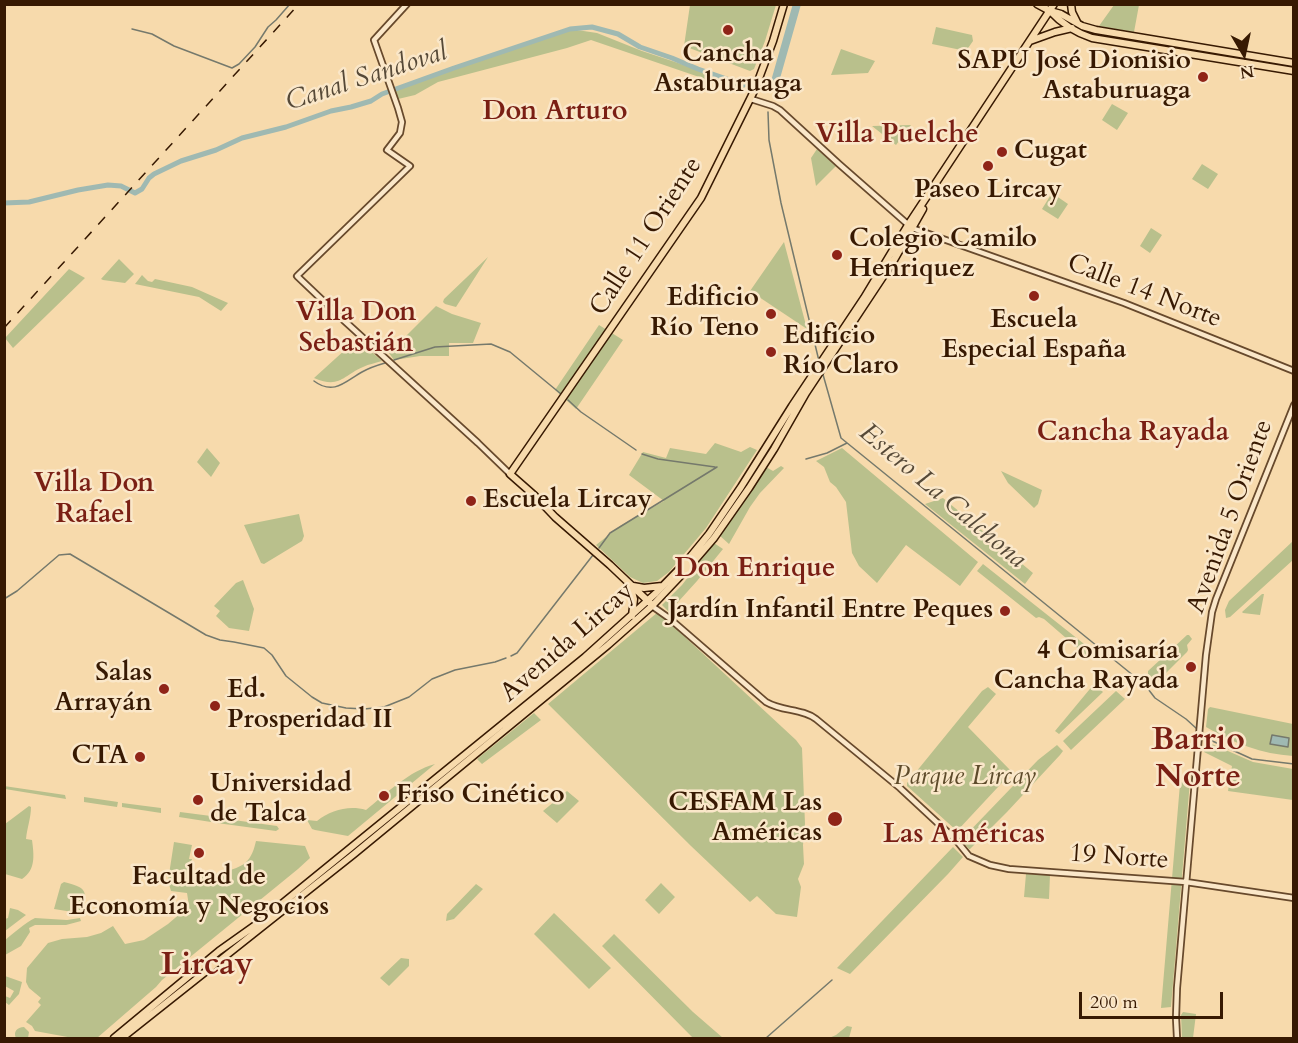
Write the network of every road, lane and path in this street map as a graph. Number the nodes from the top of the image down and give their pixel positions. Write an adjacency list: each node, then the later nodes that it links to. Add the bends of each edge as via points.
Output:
1 (406, 4): 16 (street, via 374,40 402,125 387,150 411,166 297,276)
2 (784, 4): 11 (main road, Calle 11 Oriente)
3 (1037, 4): 6 (main road)
4 (1054, 4): 6 (main road, Avenida Lircay)
5 (1071, 4): 7 (main road)
6 (1050, 11): 7 (main road); 8 (main road, Avenida Lircay)
7 (1075, 26): 8 (main road); 9 (main road); 10 (main road, via 1082,35 1092,38)
8 (1030, 41): 12 (main road, Avenida Lircay)
9 (1293, 63)
10 (1293, 71)
11 (751, 99): 12 (street, via 780,110); 16 (main road, Calle 11 Oriente, via 699,201)
12 (910, 227): 13 (street, Calle 14 Norte, via 1124,303); 14 (main road, Avenida Lircay, via 894,260)
13 (1293, 371)
14 (813, 378): 18 (main road, Avenida Lircay, via 709,534); 19 (main road, Avenida Lircay, via 749,488 714,538)
15 (1293, 405): 21 (street, Avenida 5 Oriente, via 1214,607 1207,643)
16 (510, 474): 17 (main road)
17 (630, 585): 18 (main road); 19 (main road); 20 (main road, via 634,599)
18 (662, 586): 19 (main road, Avenida Lircay)
19 (650, 603): 20 (main road, Avenida Lircay); 21 (street, 19 Norte, via 766,702 809,714 900,788 969,856 1009,869); 23 (main road, Avenida Lircay, via 608,645 487,745 346,860)
20 (632, 616): 23 (main road, Avenida Lircay)
21 (1186, 882): 22 (street, 19 Norte); 26 (street, Avenida 5 Oriente)
22 (1293, 898)
23 (220, 954): 24 (main road, Avenida Lircay); 25 (main road, Avenida Lircay)
24 (114, 1038)
25 (122, 1038)
26 (1177, 1038)

